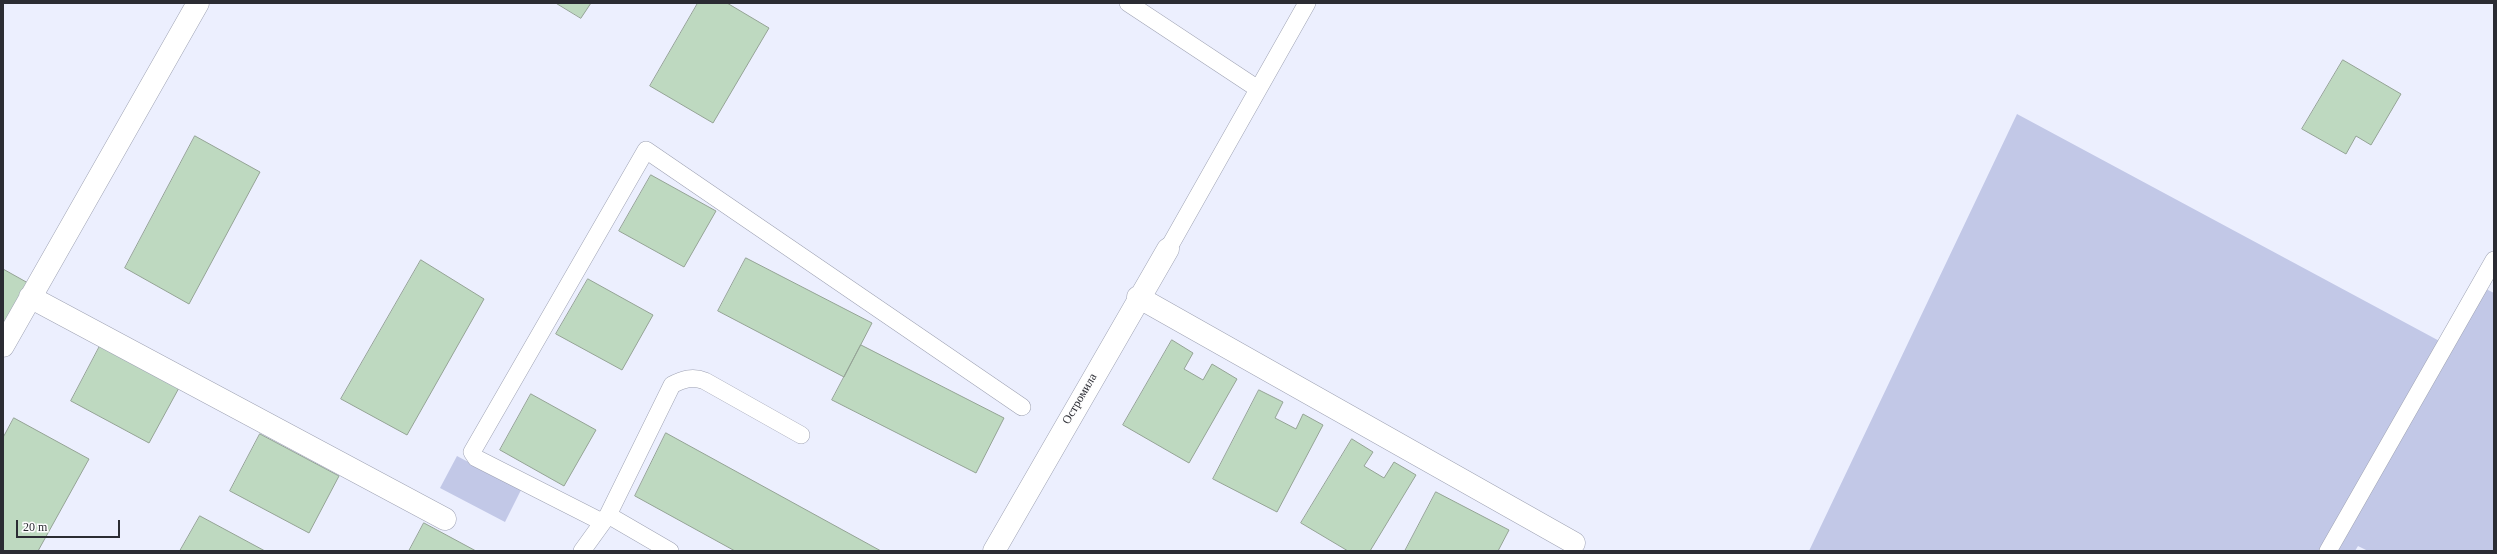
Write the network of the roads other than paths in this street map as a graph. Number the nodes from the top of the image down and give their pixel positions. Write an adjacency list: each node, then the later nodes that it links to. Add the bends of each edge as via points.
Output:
1 (198, 3): 7 (street)
2 (1128, 3): 4 (lane)
3 (1307, 3): 4 (lane)
4 (1258, 89): 5 (lane)
5 (1168, 249): 8 (street, Остромила)
6 (2494, 260): 18 (lane)
7 (30, 297): 9 (street); 12 (street)
8 (1138, 297): 14 (street); 17 (street, Остромила)
9 (3, 346)
10 (1022, 407): 13 (lane, via 646,150 472,452 476,458)
11 (801, 436): 13 (lane, via 699,378 682,380 672,385)
12 (445, 519)
13 (605, 519): 15 (lane); 16 (lane)
14 (1574, 543)
15 (582, 551)
16 (670, 551)
17 (994, 551)
18 (2328, 551)

